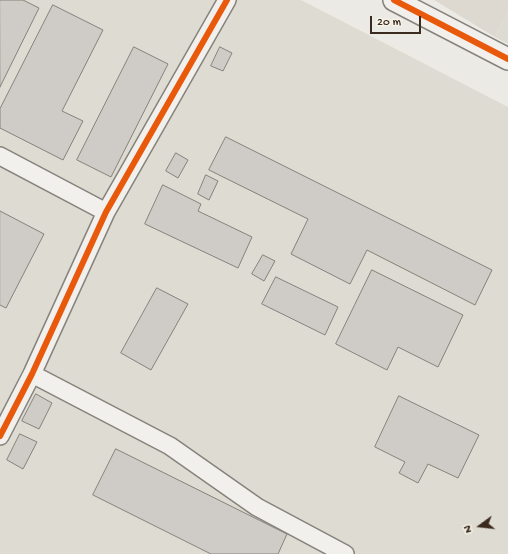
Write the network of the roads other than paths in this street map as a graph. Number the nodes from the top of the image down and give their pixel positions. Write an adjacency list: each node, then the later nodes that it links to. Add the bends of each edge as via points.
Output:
1 (227, 0): 5 (street)
2 (394, 0): 3 (main road)
3 (508, 59)
4 (0, 156): 5 (street)
5 (106, 212): 6 (street)
6 (32, 374): 7 (street); 8 (street, via 170,446 257,507)
7 (0, 436)
8 (345, 554)

